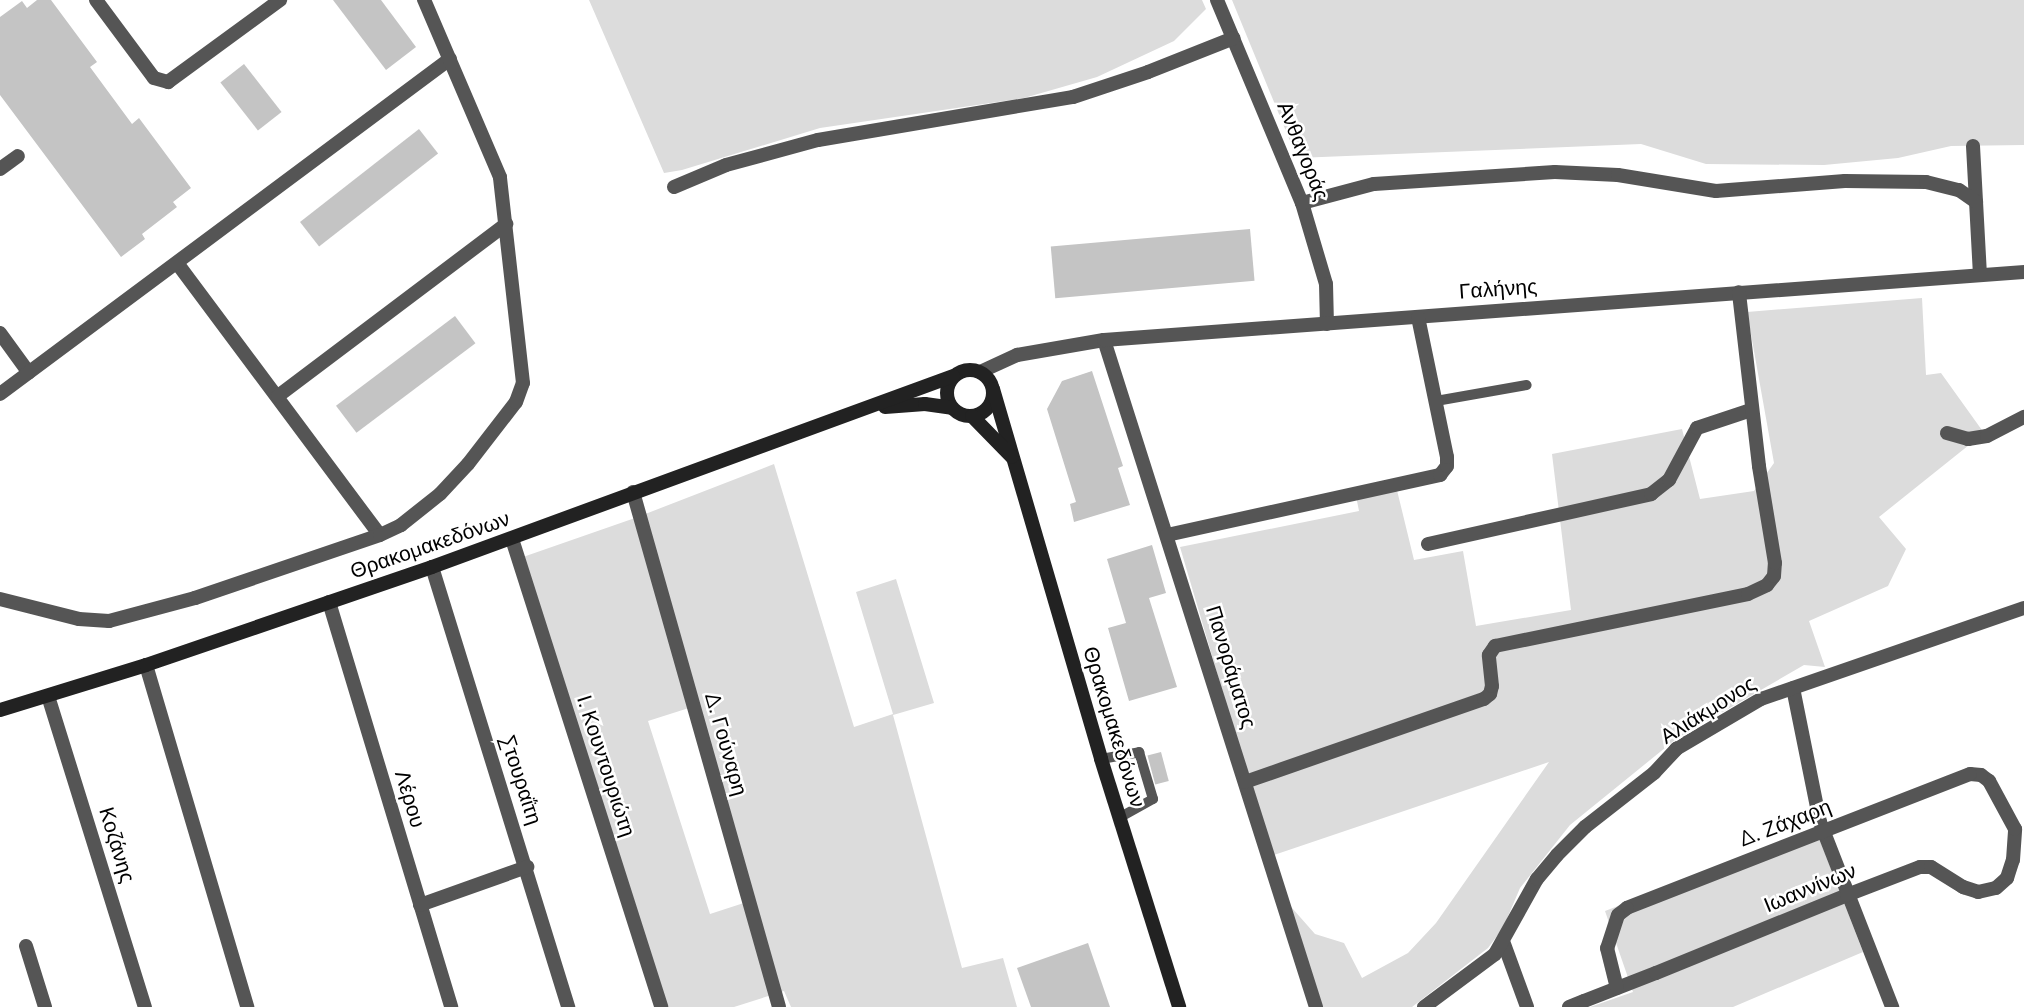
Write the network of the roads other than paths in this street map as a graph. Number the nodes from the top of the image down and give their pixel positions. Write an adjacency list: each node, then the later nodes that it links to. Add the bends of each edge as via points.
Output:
1 (96, 0): 2 (street, via 161,82 175,79)
2 (280, 0)
3 (424, 0): 6 (street)
4 (1217, 0): 5 (street, Ανθαγοράς)
5 (1234, 38): 10 (street, via 1073,97 829,138 726,165); 12 (street, Ανθαγοράς)
6 (450, 60): 13 (street, via 498,169); 14 (street)
7 (1973, 146): 11 (street)
8 (18, 156): 9 (street)
9 (0, 169)
10 (674, 187)
11 (1976, 202): 12 (street, via 1959,190 1926,183 1844,181 1716,191 1618,175 1555,172 1374,184); 16 (street)
12 (1302, 203): 19 (street, Ανθαγοράς, via 1326,284)
13 (506, 224): 28 (street); 38 (street, via 521,393 453,481 412,518)
14 (177, 263): 23 (street); 28 (street)
15 (2024, 272): 16 (street, Γαλήνης)
16 (1980, 275): 17 (street, Γαλήνης)
17 (1739, 292): 18 (street, Γαλήνης); 32 (street)
18 (1418, 317): 19 (street, Γαλήνης); 29 (street)
19 (1327, 324): 21 (street, Γαλήνης)
20 (0, 333): 23 (street)
21 (1104, 340): 22 (street, Γαλήνης, via 1017,355); 39 (street, Πανοράματος)
22 (980, 372): 24 (main road, Θρακομακεδόνων, via 964,370); 26 (main road, Θρακομακεδόνων)
23 (29, 373): 27 (street)
24 (953, 376): 30 (main road, Θρακομακεδόνων); 31 (main road, via 946,395)
25 (1527, 385): 29 (lane)
26 (993, 389): 33 (main road, via 986,410); 36 (main road, Θρακομακεδόνων)
27 (0, 394)
28 (278, 396): 38 (street)
29 (1436, 401): 39 (street, via 1447,457 1440,475)
30 (869, 408): 31 (main road, Θρακομακεδόνων, via 908,404); 37 (main road, Θρακομακεδόνων)
31 (952, 408): 33 (main road, Θρακομακεδόνων)
32 (1751, 410): 41 (street, via 1697,428 1668,480 1651,494); 51 (street, via 1775,563 1774,576 1767,585 1748,594 1495,646 1489,655 1492,685 1484,699)
33 (972, 416): 36 (main road, Θρακομακεδόνων)
34 (2024, 417): 35 (street, via 1987,436 1968,439)
35 (1947, 433)
36 (1013, 458): 50 (main road, Θρακομακεδόνων)
37 (633, 492): 40 (main road, Θρακομακεδόνων); 67 (street, Δ. Γούναρη)
38 (380, 535): 43 (street, via 195,598 109,621 79,619)
39 (1167, 535): 51 (street, Πανοράματος)
40 (512, 539): 42 (main road, Θρακομακεδόνων); 66 (street, Ι. Κουντουριώτη)
41 (1427, 544)
42 (432, 567): 44 (main road, Θρακομακεδόνων); 55 (street, Στουραΐτη)
43 (0, 599)
44 (330, 602): 46 (main road, Θρακομακεδόνων); 57 (street, Λέρου)
45 (2024, 608): 47 (street, Αλιάκμονος)
46 (146, 665): 48 (main road, Θρακομακεδόνων); 63 (street)
47 (1793, 688): 54 (street); 58 (street, Αλιάκμονος, via 1761,699 1676,750 1654,773 1584,827 1537,879)
48 (48, 696): 49 (main road, Θρακομακεδόνων); 62 (street, Κοζάνης)
49 (0, 710)
50 (1101, 759): 52 (main road, Θρακομακεδόνων); 52 (lane, via 1139,751 1153,799)
51 (1245, 782): 69 (street, Πανοράματος)
52 (1119, 818): 68 (main road, Θρακομακεδόνων)
53 (2020, 828): 54 (street, Δ. Ζάχαρη, via 1989,781 1970,774); 56 (street, Ιωαννίνων, via 2007,878 1996,888 1978,892 1931,867 1920,867)
54 (1824, 830): 56 (street); 60 (street, Δ. Ζάχαρη, via 1627,908 1618,915 1607,948)
55 (527, 867): 57 (street); 65 (street, Στουραΐτη)
56 (1847, 895): 60 (street, Ιωαννίνων); 73 (street)
57 (420, 905): 64 (street, Λέρου)
58 (1504, 944): 70 (street, Αλιάκμονος, via 1480,968); 71 (street)
59 (26, 946): 61 (street)
60 (1617, 988): 72 (street, Ιωαννίνων)
61 (45, 1007)
62 (145, 1007)
63 (247, 1007)
64 (451, 1007)
65 (568, 1007)
66 (661, 1007)
67 (779, 1007)
68 (1179, 1007)
69 (1317, 1007)
70 (1424, 1007)
71 (1527, 1007)
72 (1569, 1007)
73 (1892, 1007)

